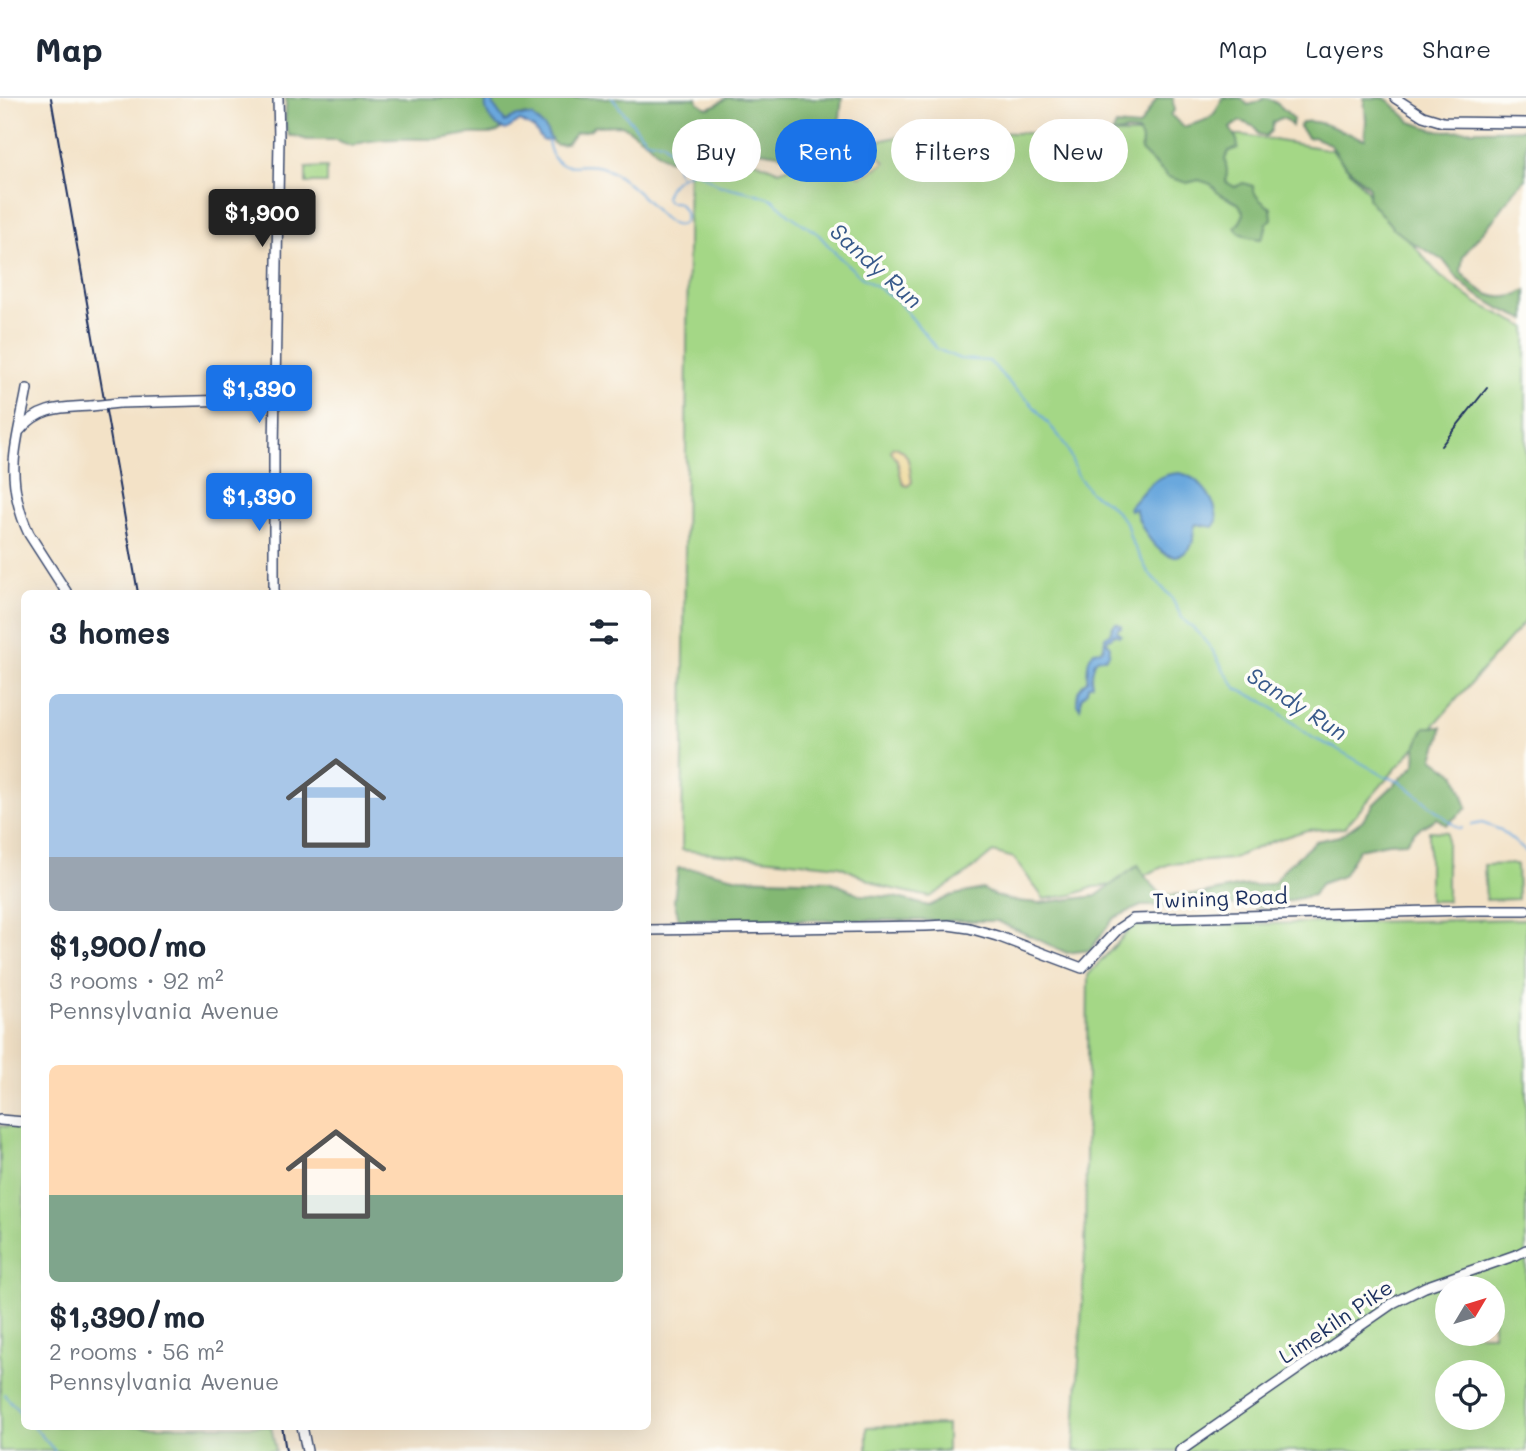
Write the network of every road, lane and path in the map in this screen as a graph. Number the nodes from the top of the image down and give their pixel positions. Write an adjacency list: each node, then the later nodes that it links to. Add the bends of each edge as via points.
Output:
1 (278, 98): 5 (street)
2 (1395, 98): 3 (street, via 1423,116 1443,122)
3 (1526, 123)
4 (26, 389): 6 (street)
5 (275, 399): 6 (street, bridge, via 49,409); 8 (street)
6 (19, 431): 7 (street, via 14,470 24,523)
7 (65, 590)
8 (274, 590)
9 (1526, 910): 10 (street, Twining Road, via 1133,919 1082,968 997,936 948,925)
10 (651, 930)
11 (0, 1119): 12 (street)
12 (21, 1122)
13 (1523, 1253): 16 (street, Limekiln Pike, via 1393,1303)
14 (303, 1430): 15 (street)
15 (307, 1451)
16 (1180, 1451)

